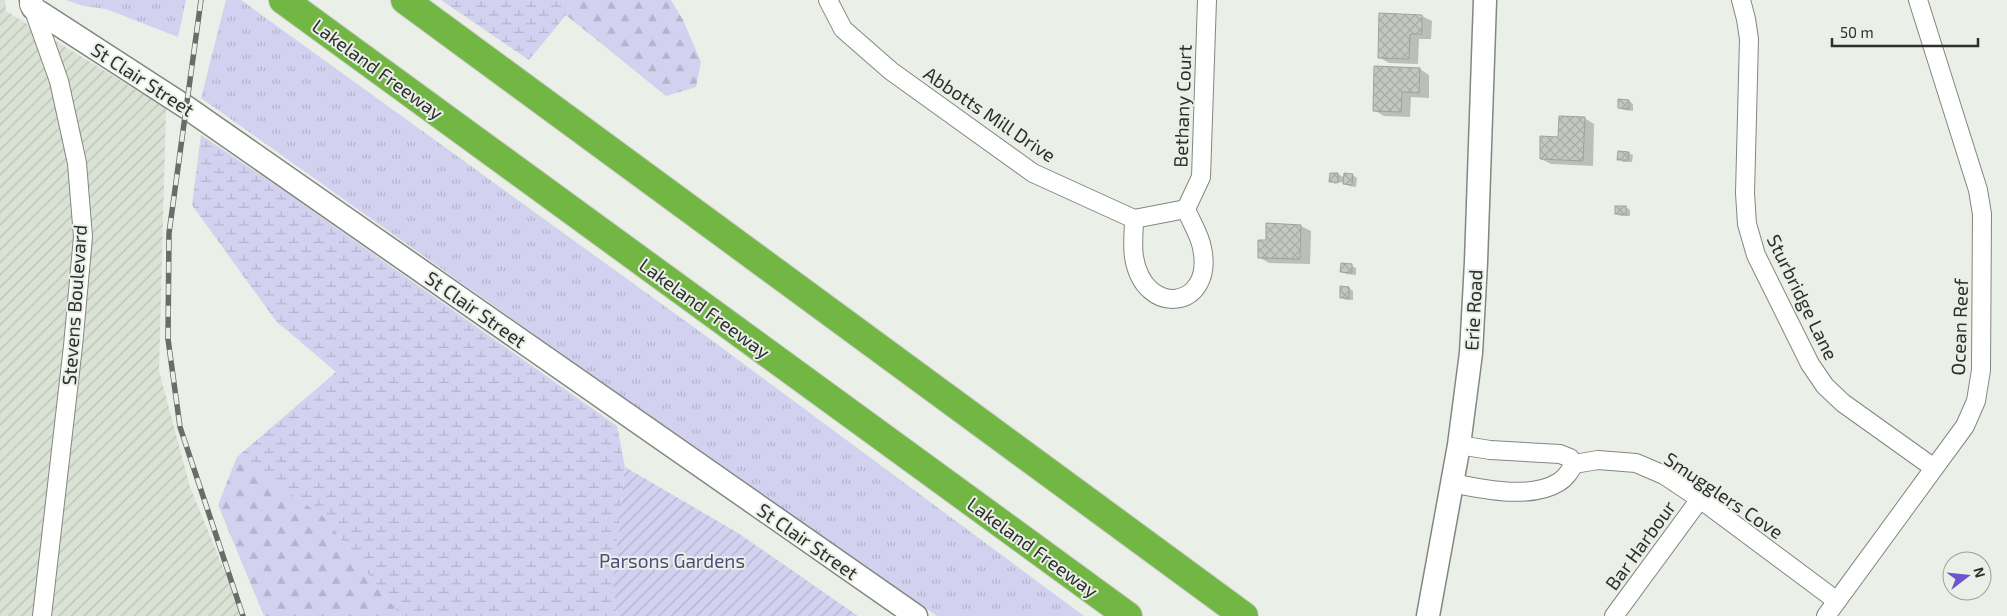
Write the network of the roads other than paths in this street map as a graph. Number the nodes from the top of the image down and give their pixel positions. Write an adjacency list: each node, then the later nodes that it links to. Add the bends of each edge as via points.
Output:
1 (284, 0): 19 (highway, Lakeland Freeway)
2 (405, 0): 20 (highway)
3 (828, 0): 10 (street, Abbotts Mill Drive, via 843,29 899,77 1033,172)
4 (1206, 0): 9 (street, Bethany Court, via 1201,177)
5 (1485, 0): 11 (street, Erie Road, via 1471,354)
6 (1741, 0): 13 (street, Sturbridge Lane, via 1749,39 1745,193 1747,224 1756,254 1810,364 1825,386)
7 (1918, 0): 13 (street, Ocean Reef, via 1978,190 1982,214 1981,370 1976,401 1965,426)
8 (29, 3): 17 (street, Stevens Boulevard, via 59,81 77,163 82,237); 18 (street, St Clair Street, via 186,107)
9 (1186, 209): 10 (street); 10 (street, via 1202,248 1203,270 1195,290 1185,297 1167,300 1150,292 1134,258)
10 (1134, 218)
11 (1459, 445): 12 (street, via 1560,454 1570,458); 14 (street, Erie Road)
12 (1574, 464): 14 (street, via 1560,482 1547,488 1518,492 1484,490); 15 (street, Smugglers Cove, via 1598,460 1636,463 1664,475)
13 (1934, 468): 16 (street, Ocean Reef)
14 (1452, 483): 21 (street, Erie Road)
15 (1700, 498): 16 (street, Smugglers Cove); 22 (street, Bar Harbour)
16 (1836, 601): 23 (street, Ocean Reef)
17 (42, 616)
18 (916, 616)
19 (1128, 616)
20 (1244, 616)
21 (1428, 616)
22 (1614, 616)
23 (1826, 616)

